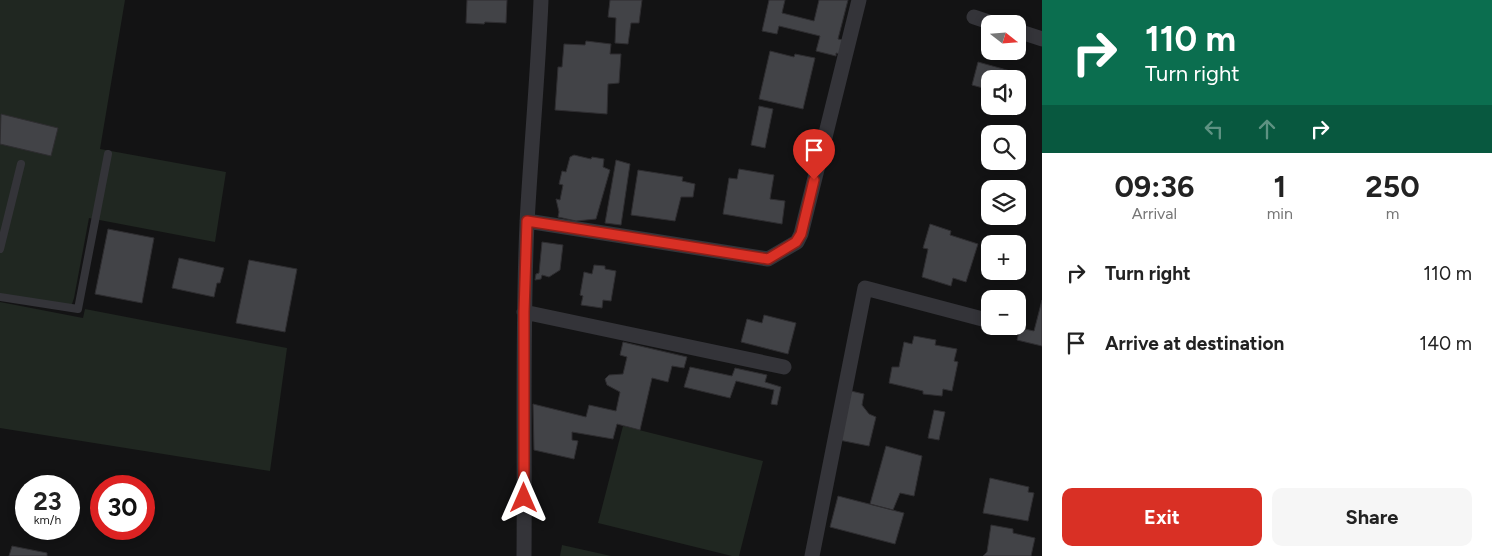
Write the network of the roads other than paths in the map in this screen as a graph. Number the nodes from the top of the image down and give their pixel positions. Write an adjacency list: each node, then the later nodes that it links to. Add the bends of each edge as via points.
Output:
1 (541, 0): 9 (street)
2 (859, 0): 9 (street, via 801,234 796,242 768,259)
3 (974, 17): 4 (street)
4 (981, 19)
5 (1026, 34): 6 (street)
6 (1042, 39)
7 (108, 154): 11 (lane, via 78,309)
8 (20, 164): 10 (lane)
9 (527, 221): 12 (street)
10 (0, 249)
11 (0, 297)
12 (524, 312): 14 (street); 15 (street)
13 (981, 318): 16 (street, via 865,288)
14 (784, 367)
15 (524, 556)
16 (812, 556)

